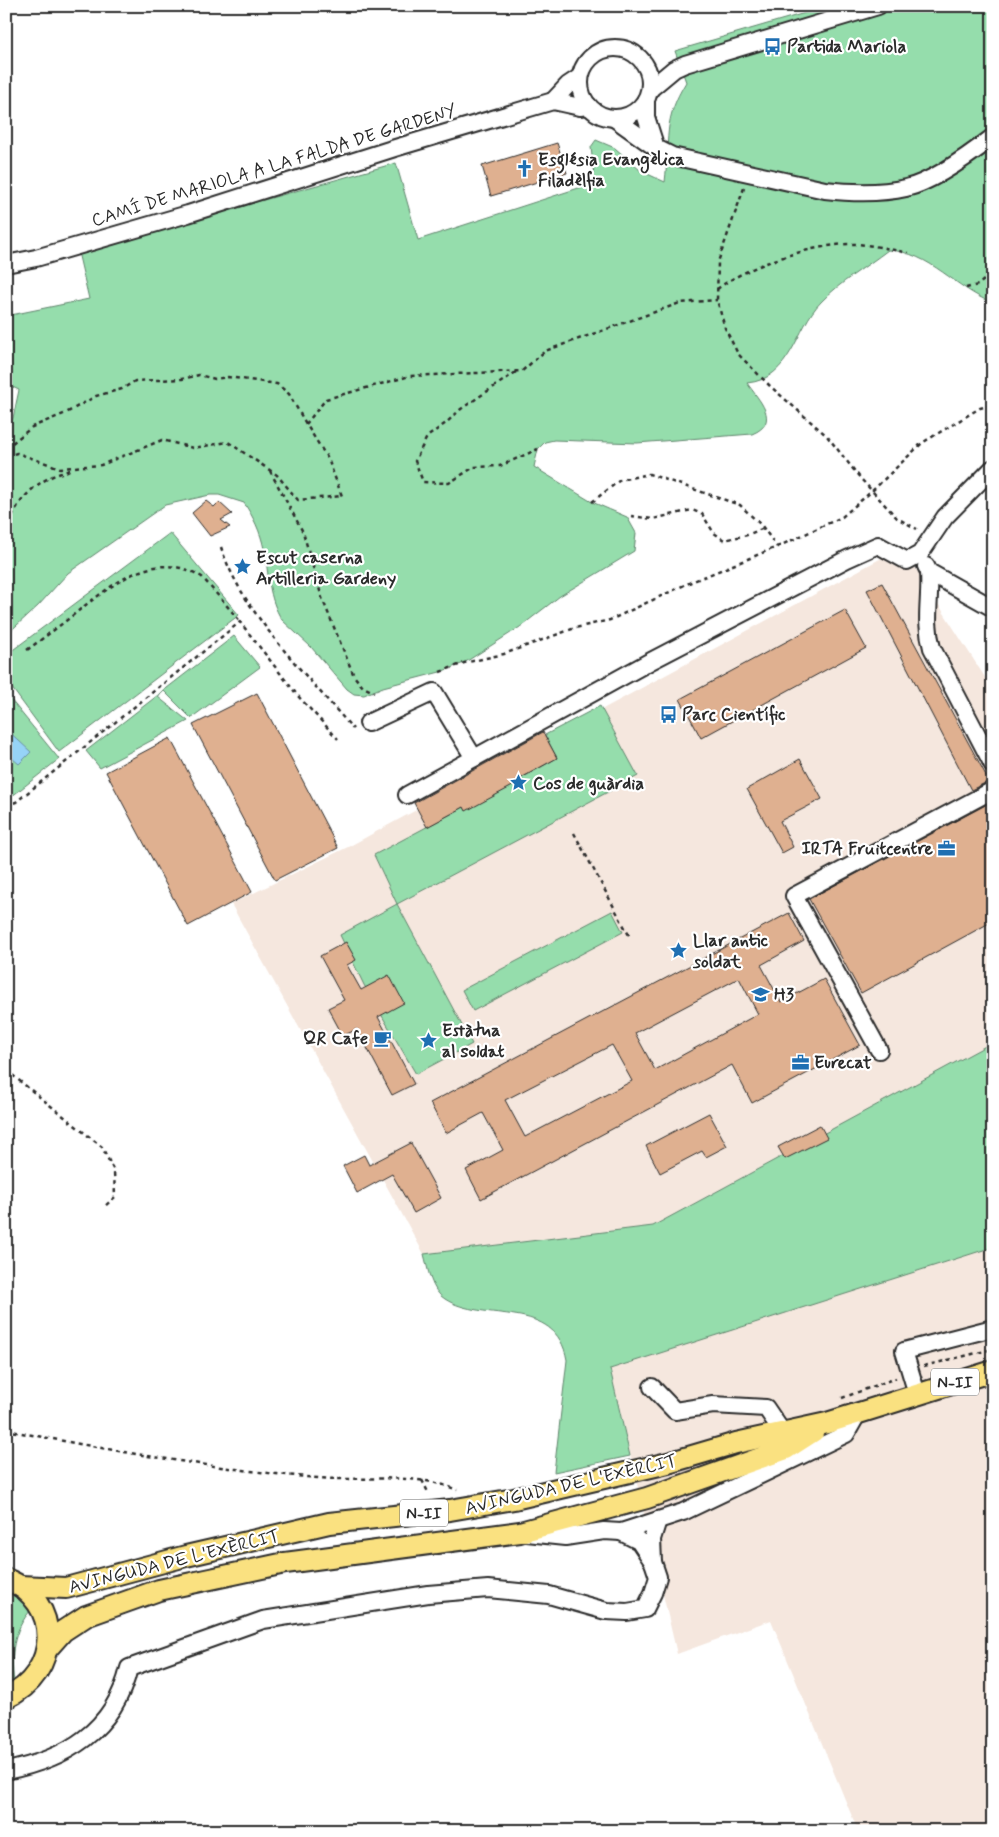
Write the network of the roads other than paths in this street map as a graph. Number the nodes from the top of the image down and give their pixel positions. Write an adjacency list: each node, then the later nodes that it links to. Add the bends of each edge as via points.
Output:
1 (878, 6): 2 (street)
2 (685, 64): 3 (street); 5 (street, via 674,68)
3 (646, 66): 4 (street, via 638,55 625,48 612,47 598,51 587,60); 5 (street, via 650,77)
4 (580, 77): 6 (street); 7 (street, via 579,88)
5 (648, 94): 8 (street, via 638,110); 10 (street, via 646,116)
6 (553, 102): 7 (street, CAMÍ DE MARIOLA A LA FALDA DE GARDENY); 11 (street, CAMÍ DE MARIOLA A LA FALDA DE GARDENY, via 188,214)
7 (589, 106): 8 (street, via 597,114)
8 (614, 118): 10 (street)
9 (993, 137): 10 (street, via 940,172 908,188 868,193 825,190 672,156)
10 (656, 148)
11 (6, 264)
12 (993, 468): 13 (street, via 945,517)
13 (913, 557): 14 (street); 17 (street, via 878,545 657,658)
14 (929, 572): 15 (street); 18 (street, via 927,633)
15 (993, 608)
16 (368, 723): 17 (street, via 434,692)
17 (474, 758): 20 (street)
18 (993, 766)
19 (993, 790): 21 (street, via 794,896)
20 (406, 795)
21 (879, 1050)
22 (993, 1328): 25 (street, via 904,1352)
23 (993, 1371): 25 (main road, AVINGUDA DE L'EXÈRCIT / N-II)
24 (652, 1388): 28 (street, via 675,1411 713,1405 766,1408)
25 (917, 1394): 26 (main road, AVINGUDA DE L'EXÈRCIT / N-II)
26 (858, 1413): 27 (main road, AVINGUDA DE L'EXÈRCIT / N-II); 29 (street, via 846,1434 683,1512)
27 (827, 1423): 28 (main road, AVINGUDA DE L'EXÈRCIT / N-II); 30 (main road, AVINGUDA DE L'EXÈRCIT / N-II, via 786,1449 647,1498)
28 (783, 1433): 33 (main road, AVINGUDA DE L'EXÈRCIT / N-II, via 514,1499 450,1510 329,1523 66,1588)
29 (658, 1520): 31 (street); 32 (street, via 652,1539)
30 (520, 1532): 31 (street, via 565,1536); 34 (main road, AVINGUDA DE L'EXÈRCIT / N-II, via 284,1563 159,1590 86,1616 63,1632)
31 (621, 1532): 32 (street, via 639,1541)
32 (653, 1562): 36 (street, via 658,1577 645,1609 627,1612 606,1611 549,1595 488,1589 428,1594 263,1620 129,1668 124,1690 89,1736 58,1756)
33 (13, 1582): 34 (main road, N-II, via 34,1598 43,1614)
34 (47, 1649): 35 (main road, N-II, via 41,1667 30,1683)
35 (6, 1698)
36 (6, 1771)

